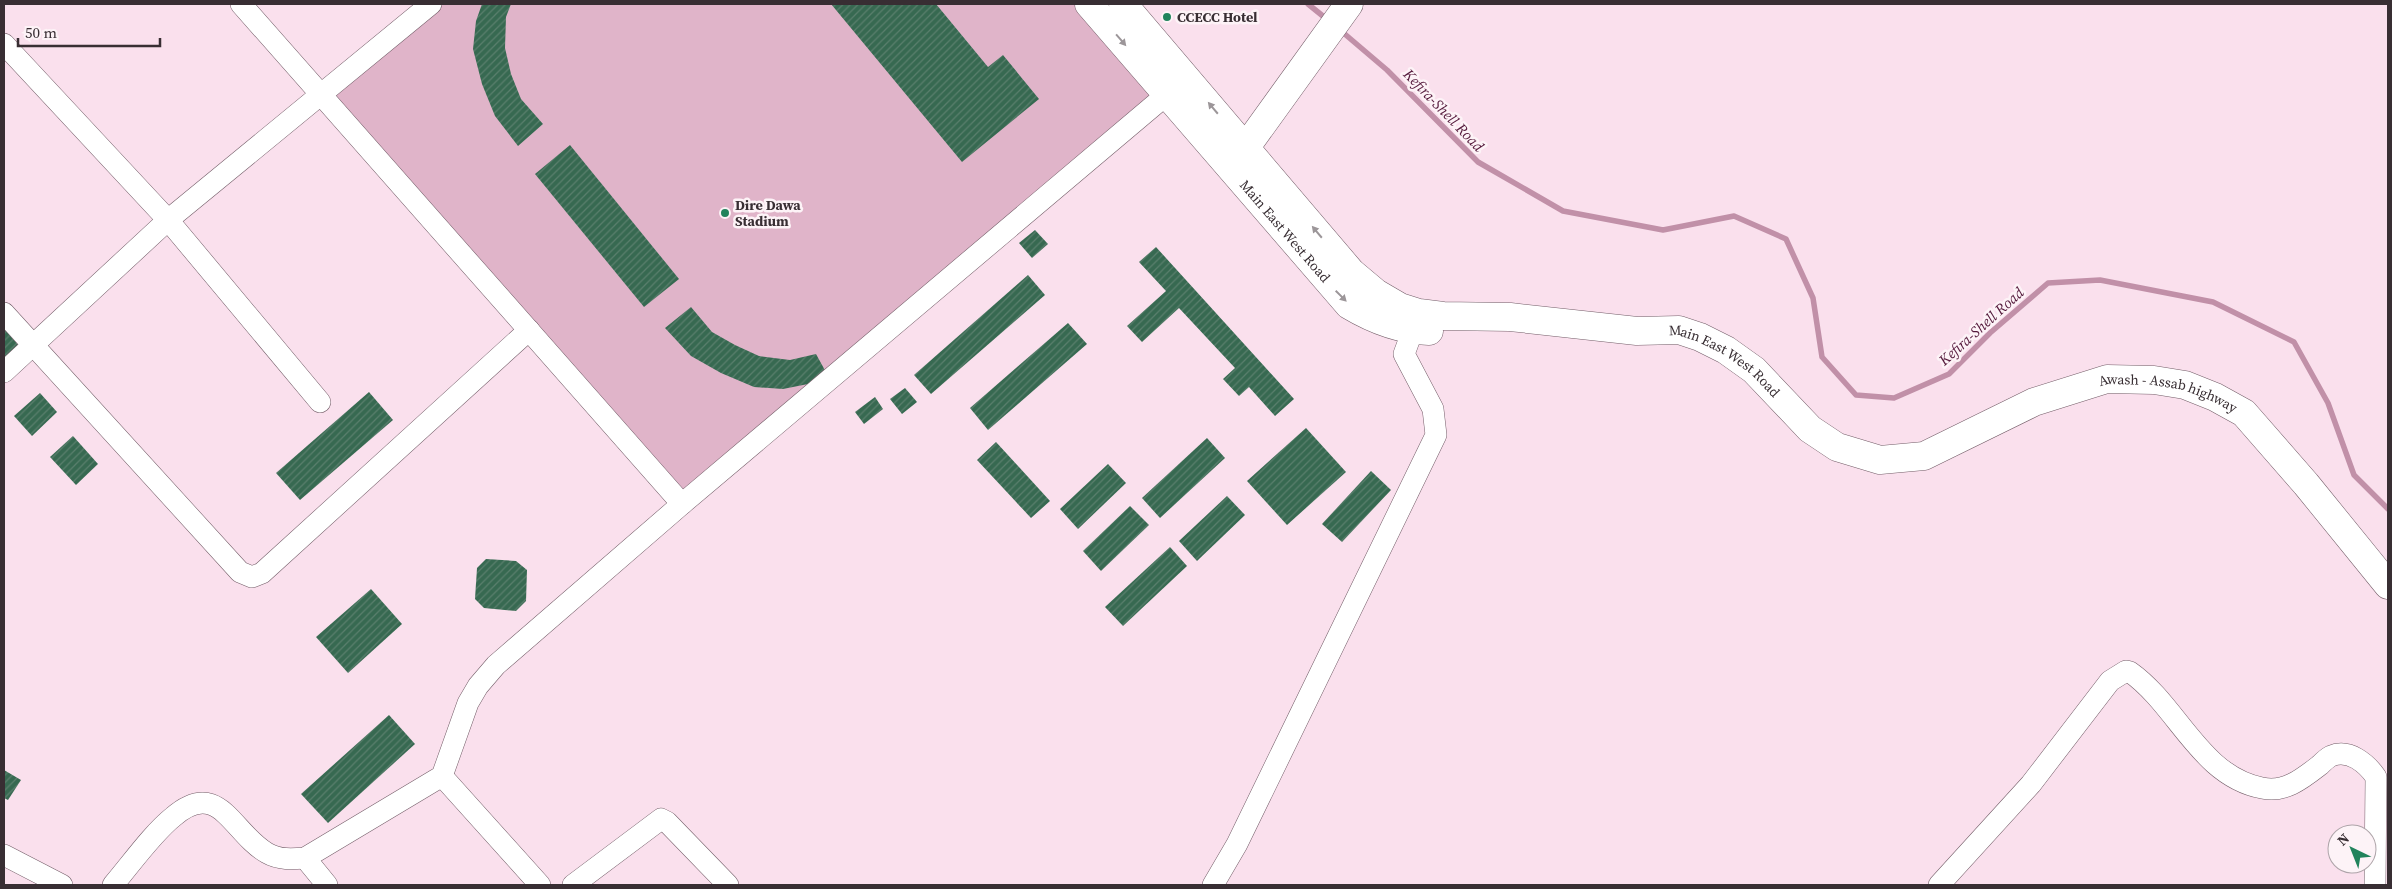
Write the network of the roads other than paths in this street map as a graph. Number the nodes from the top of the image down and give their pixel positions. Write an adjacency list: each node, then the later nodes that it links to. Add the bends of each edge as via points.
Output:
1 (240, 4): 8 (street)
2 (431, 4): 8 (street)
3 (1089, 4): 7 (main road, Main East West Road, one-way to 7)
4 (1123, 4): 7 (main road, Main East West Road)
5 (1349, 4): 9 (main road)
6 (4, 44): 10 (street)
7 (1178, 85): 9 (main road, Main East West Road); 18 (street)
8 (320, 95): 10 (street); 13 (street)
9 (1236, 155): 12 (main road, Main East West Road, via 1350,305 1384,323)
10 (168, 220): 14 (street); 16 (street)
11 (4, 313): 14 (street)
12 (1416, 321): 17 (main road, Main East West Road, via 1462,333 1545,320 1637,331 1678,330 1726,350 1754,370 1810,429 1837,447); 29 (street, via 1404,350 1405,358 1433,409 1436,435 1237,844)
13 (528, 330): 14 (street, via 262,572 252,577 240,572); 18 (street)
14 (32, 346): 15 (street)
15 (4, 372)
16 (320, 402)
17 (1880, 460): 19 (main road, Awash - Assab highway, via 1924,456 2034,402 2108,379 2154,380 2185,385 2244,413)
18 (682, 504): 20 (street, via 496,665 468,704)
19 (2388, 585)
20 (442, 776): 22 (street); 26 (street)
21 (4, 855): 23 (street)
22 (304, 858): 24 (street, via 285,859 268,854 216,805 204,801 188,806 172,817); 25 (street)
23 (62, 885)
24 (113, 885)
25 (327, 885)
26 (540, 885)
27 (573, 885): 28 (street, via 661,819)
28 (728, 885)
29 (1213, 885)
30 (1939, 885): 31 (street, via 2032,784 2110,681 2126,670 2151,689 2217,768 2251,786 2272,790 2291,785 2332,756 2345,754 2368,766 2376,777)
31 (2374, 885)

